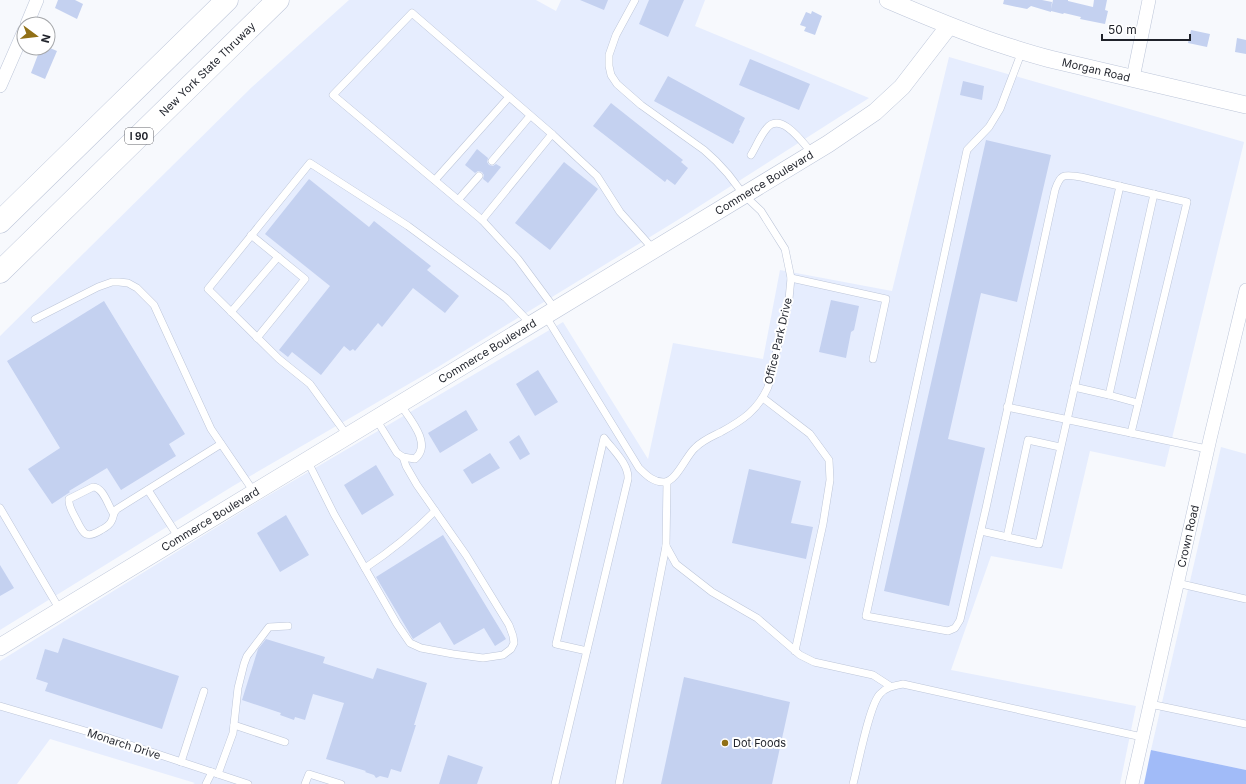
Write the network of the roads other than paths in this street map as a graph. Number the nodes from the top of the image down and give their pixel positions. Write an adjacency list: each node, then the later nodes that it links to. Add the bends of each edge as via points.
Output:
1 (37, 0): 7 (street)
2 (227, 0): 27 (highway)
3 (278, 0): 31 (highway, New York State Thruway / I 90)
4 (636, 0): 24 (lane, Office Park Drive, via 616,35 609,55 611,75 617,84 641,105 716,160)
5 (888, 0): 8 (street, Morgan Road)
6 (1149, 0): 11 (street)
7 (30, 16)
8 (949, 26): 10 (street, Morgan Road); 17 (street, Commerce Boulevard, via 902,87 875,112)
9 (16, 49): 12 (street)
10 (1022, 51): 11 (street, Morgan Road); 61 (lane, via 1000,109 989,128 967,150 866,616 948,631 955,628 960,620)
11 (1133, 78): 14 (street, Morgan Road)
12 (0, 86)
13 (509, 97): 15 (lane); 21 (lane); 21 (lane, via 412,13 333,95)
14 (1246, 105)
15 (530, 116): 16 (lane); 19 (lane)
16 (552, 134): 26 (lane); 29 (lane, via 597,176 620,212)
17 (812, 154): 18 (lane, via 794,132 785,125 775,123 767,128); 24 (street, Commerce Boulevard)
18 (751, 155)
19 (492, 161)
20 (479, 176): 25 (lane)
21 (435, 180): 25 (lane)
22 (1120, 186): 23 (lane); 40 (lane); 45 (lane, via 1065,175 1058,179)
23 (1154, 194): 41 (lane); 44 (lane, via 1187,202)
24 (744, 195): 29 (street, Commerce Boulevard); 32 (lane, Office Park Drive, via 761,211 785,250)
25 (458, 200): 26 (lane)
26 (482, 220): 35 (lane, via 518,259)
27 (0, 222)
28 (251, 235): 30 (lane); 34 (lane, via 208,289); 37 (lane, via 310,162 408,226 506,298)
29 (654, 250): 35 (street, Commerce Boulevard)
30 (278, 257): 34 (lane); 38 (lane, via 305,279)
31 (0, 272)
32 (791, 278): 39 (lane, via 886,299); 42 (lane, Office Park Drive, via 789,298 768,387)
33 (1246, 290): 52 (street, Crown Road)
34 (231, 312): 38 (lane)
35 (550, 312): 37 (street, Commerce Boulevard); 55 (lane, via 639,468 648,477)
36 (35, 319): 50 (lane, via 112,282 137,288 154,305 211,429)
37 (531, 324): 43 (street, Commerce Boulevard)
38 (257, 338): 49 (lane, via 310,384)
39 (873, 359)
40 (1074, 387): 41 (lane); 47 (lane)
41 (1109, 395): 44 (lane)
42 (763, 398): 55 (lane, Office Park Drive, via 749,415 705,439 694,448 675,476); 72 (lane, via 810,434 829,460 830,480 823,524)
43 (400, 403): 46 (street, Commerce Boulevard); 53 (lane, via 422,444 420,455 415,459)
44 (1138, 403): 48 (lane)
45 (1008, 407): 47 (lane); 61 (lane)
46 (376, 418): 49 (street, Commerce Boulevard); 53 (lane, via 397,453)
47 (1066, 419): 48 (lane); 51 (lane)
48 (1131, 433): 52 (lane)
49 (347, 435): 54 (street, Commerce Boulevard)
50 (221, 444): 56 (lane); 57 (lane)
51 (1060, 447): 62 (lane, via 1039,544); 62 (lane, via 1028,440)
52 (1207, 449): 66 (street, Crown Road)
53 (403, 457): 59 (lane, via 406,466)
54 (307, 460): 57 (street, Commerce Boulevard); 65 (lane)
55 (667, 482): 64 (lane)
56 (148, 490): 60 (lane); 63 (lane)
57 (254, 492): 63 (street, Commerce Boulevard)
58 (0, 508): 68 (lane)
59 (435, 511): 65 (lane, via 391,551); 65 (lane, via 466,555 509,625 514,643 503,656 483,658 421,648 410,643)
60 (113, 513): 60 (lane, via 108,525 93,535 87,535 69,505 69,499 96,487)
61 (981, 532): 62 (lane)
62 (1007, 537)
63 (179, 538): 68 (street, Commerce Boulevard)
64 (666, 546): 72 (lane, via 676,564 712,592 757,618); 88 (lane)
65 (365, 568)
66 (1177, 583): 67 (lane); 75 (street, Crown Road)
67 (1246, 599)
68 (60, 610): 70 (street, Commerce Boulevard)
69 (288, 626): 78 (lane, via 269,627 247,656 238,688)
70 (0, 647)
71 (586, 651): 71 (lane, via 628,473 604,438 556,644); 87 (lane)
72 (795, 651): 73 (lane, via 814,662 873,675)
73 (890, 686): 79 (lane, via 902,684); 89 (lane, via 879,694 871,712)
74 (204, 691): 81 (lane)
75 (1150, 704): 77 (lane); 79 (street, Crown Road)
76 (0, 706): 81 (lane, Monarch Drive)
77 (1246, 724)
78 (234, 725): 80 (lane); 82 (lane, via 233,733)
79 (1142, 737): 90 (street, Crown Road)
80 (285, 742)
81 (181, 762): 82 (lane, Monarch Drive)
82 (215, 773): 83 (lane); 84 (lane, Monarch Drive)
83 (206, 784)
84 (248, 784)
85 (305, 784): 86 (lane, via 309,774)
86 (341, 784)
87 (555, 784)
88 (618, 784)
89 (853, 784)
90 (1132, 784)

